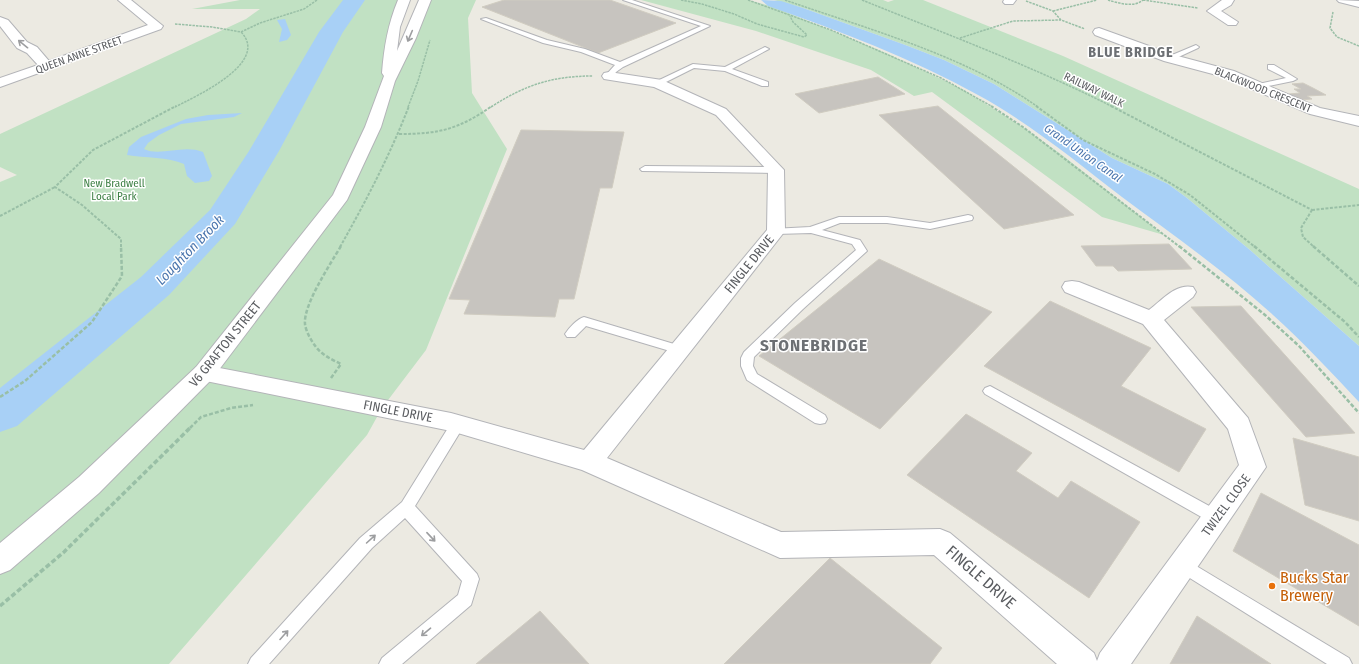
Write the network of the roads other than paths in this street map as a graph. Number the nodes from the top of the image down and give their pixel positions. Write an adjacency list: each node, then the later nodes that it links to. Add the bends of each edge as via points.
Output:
1 (124, 0): 15 (street, QUEEN ANNE STREET, via 157,26)
2 (404, 0): 19 (street, V6 GRAFTON STREET, via 396,17 390,45)
3 (425, 0): 19 (street, V6 GRAFTON STREET, one-way to 19, via 410,38)
4 (626, 0): 18 (lane, via 707,26)
5 (1228, 0): 10 (street, via 1213,11)
6 (1345, 1): 7 (street)
7 (1359, 4)
8 (484, 19): 18 (lane, via 545,42 583,50)
9 (0, 21): 15 (street, one-way to 9, via 32,50 22,45)
10 (1232, 22)
11 (1099, 32): 14 (street, BLACKWOOD CRESCENT)
12 (1196, 47): 14 (lane)
13 (765, 49): 17 (lane)
14 (1169, 58): 23 (street, BLACKWOOD CRESCENT, via 1229,74)
15 (47, 66): 20 (street, QUEEN ANNE STREET)
16 (1271, 67): 23 (lane, via 1293,79)
17 (726, 69): 21 (lane, via 693,66); 22 (lane)
18 (615, 71): 21 (street)
19 (388, 81): 35 (street, V6 GRAFTON STREET, via 373,127 341,196)
20 (0, 83)
21 (657, 83): 26 (street, via 722,112)
22 (765, 84)
23 (1257, 87): 24 (street, BLACKWOOD CRESCENT, via 1315,111)
24 (1359, 121)
25 (645, 169): 26 (lane)
26 (776, 170): 29 (street, FINGLE DRIVE)
27 (968, 218): 28 (lane, via 930,226 887,220 839,220)
28 (811, 230): 29 (lane); 37 (lane, via 856,242 862,252 799,306 748,355 746,361 752,377)
29 (776, 231): 34 (street, FINGLE DRIVE)
30 (1072, 287): 32 (street, TWIZEL CLOSE)
31 (1186, 292): 32 (street)
32 (1151, 319): 41 (street, TWIZEL CLOSE, via 1239,425 1244,439 1253,467)
33 (572, 334): 34 (lane, via 584,321)
34 (680, 350): 39 (street, FINGLE DRIVE)
35 (204, 372): 38 (street, FINGLE DRIVE); 42 (street, V6 GRAFTON STREET, via 89,485)
36 (990, 392): 41 (lane)
37 (820, 419)
38 (458, 424): 39 (street, FINGLE DRIVE); 40 (lane)
39 (589, 462): 46 (street, FINGLE DRIVE, via 780,545 940,542)
40 (408, 506): 44 (lane, one-way to 40, via 366,543); 45 (lane, one-way to 45, via 410,513 471,579 465,600)
41 (1217, 518): 43 (street, TWIZEL CLOSE)
42 (0, 561)
43 (1183, 565): 47 (street, TWIZEL CLOSE); 48 (lane)
44 (258, 664)
45 (388, 664)
46 (1082, 664)
47 (1112, 664)
48 (1343, 664)

